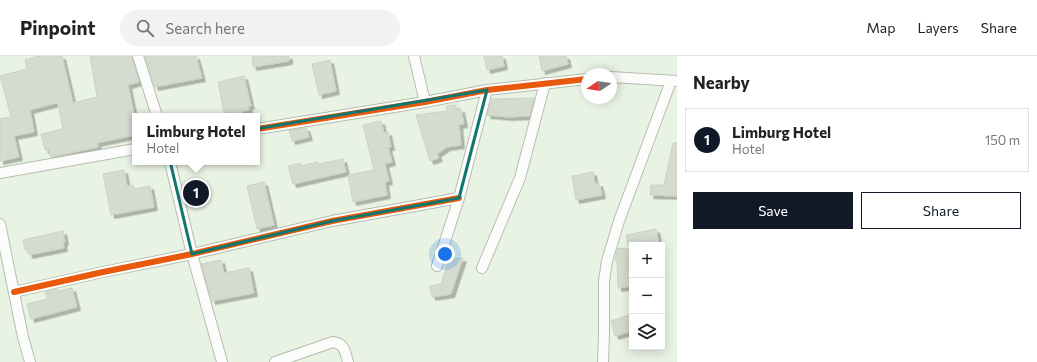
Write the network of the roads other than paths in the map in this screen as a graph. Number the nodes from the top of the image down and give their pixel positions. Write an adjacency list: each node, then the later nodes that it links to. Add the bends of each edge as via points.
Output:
1 (138, 56): 9 (street)
2 (414, 56): 8 (street)
3 (617, 77): 5 (street)
4 (581, 80): 6 (street)
5 (674, 81): 24 (street, via 619,222 607,261 604,281)
6 (545, 83): 7 (street); 18 (street, via 520,178)
7 (486, 90): 8 (street); 14 (street)
8 (425, 102): 10 (street)
9 (156, 113)
10 (260, 128)
11 (132, 150): 13 (street)
12 (171, 165): 16 (street)
13 (0, 173)
14 (459, 198): 16 (street, via 332,221); 17 (street)
15 (0, 224): 19 (street)
16 (192, 254): 19 (street); 21 (street)
17 (437, 266)
18 (482, 268)
19 (14, 292): 20 (street, via 22,337)
20 (30, 362)
21 (222, 362)
22 (275, 362): 23 (street, via 333,342 344,347)
23 (348, 362)
24 (603, 362)

